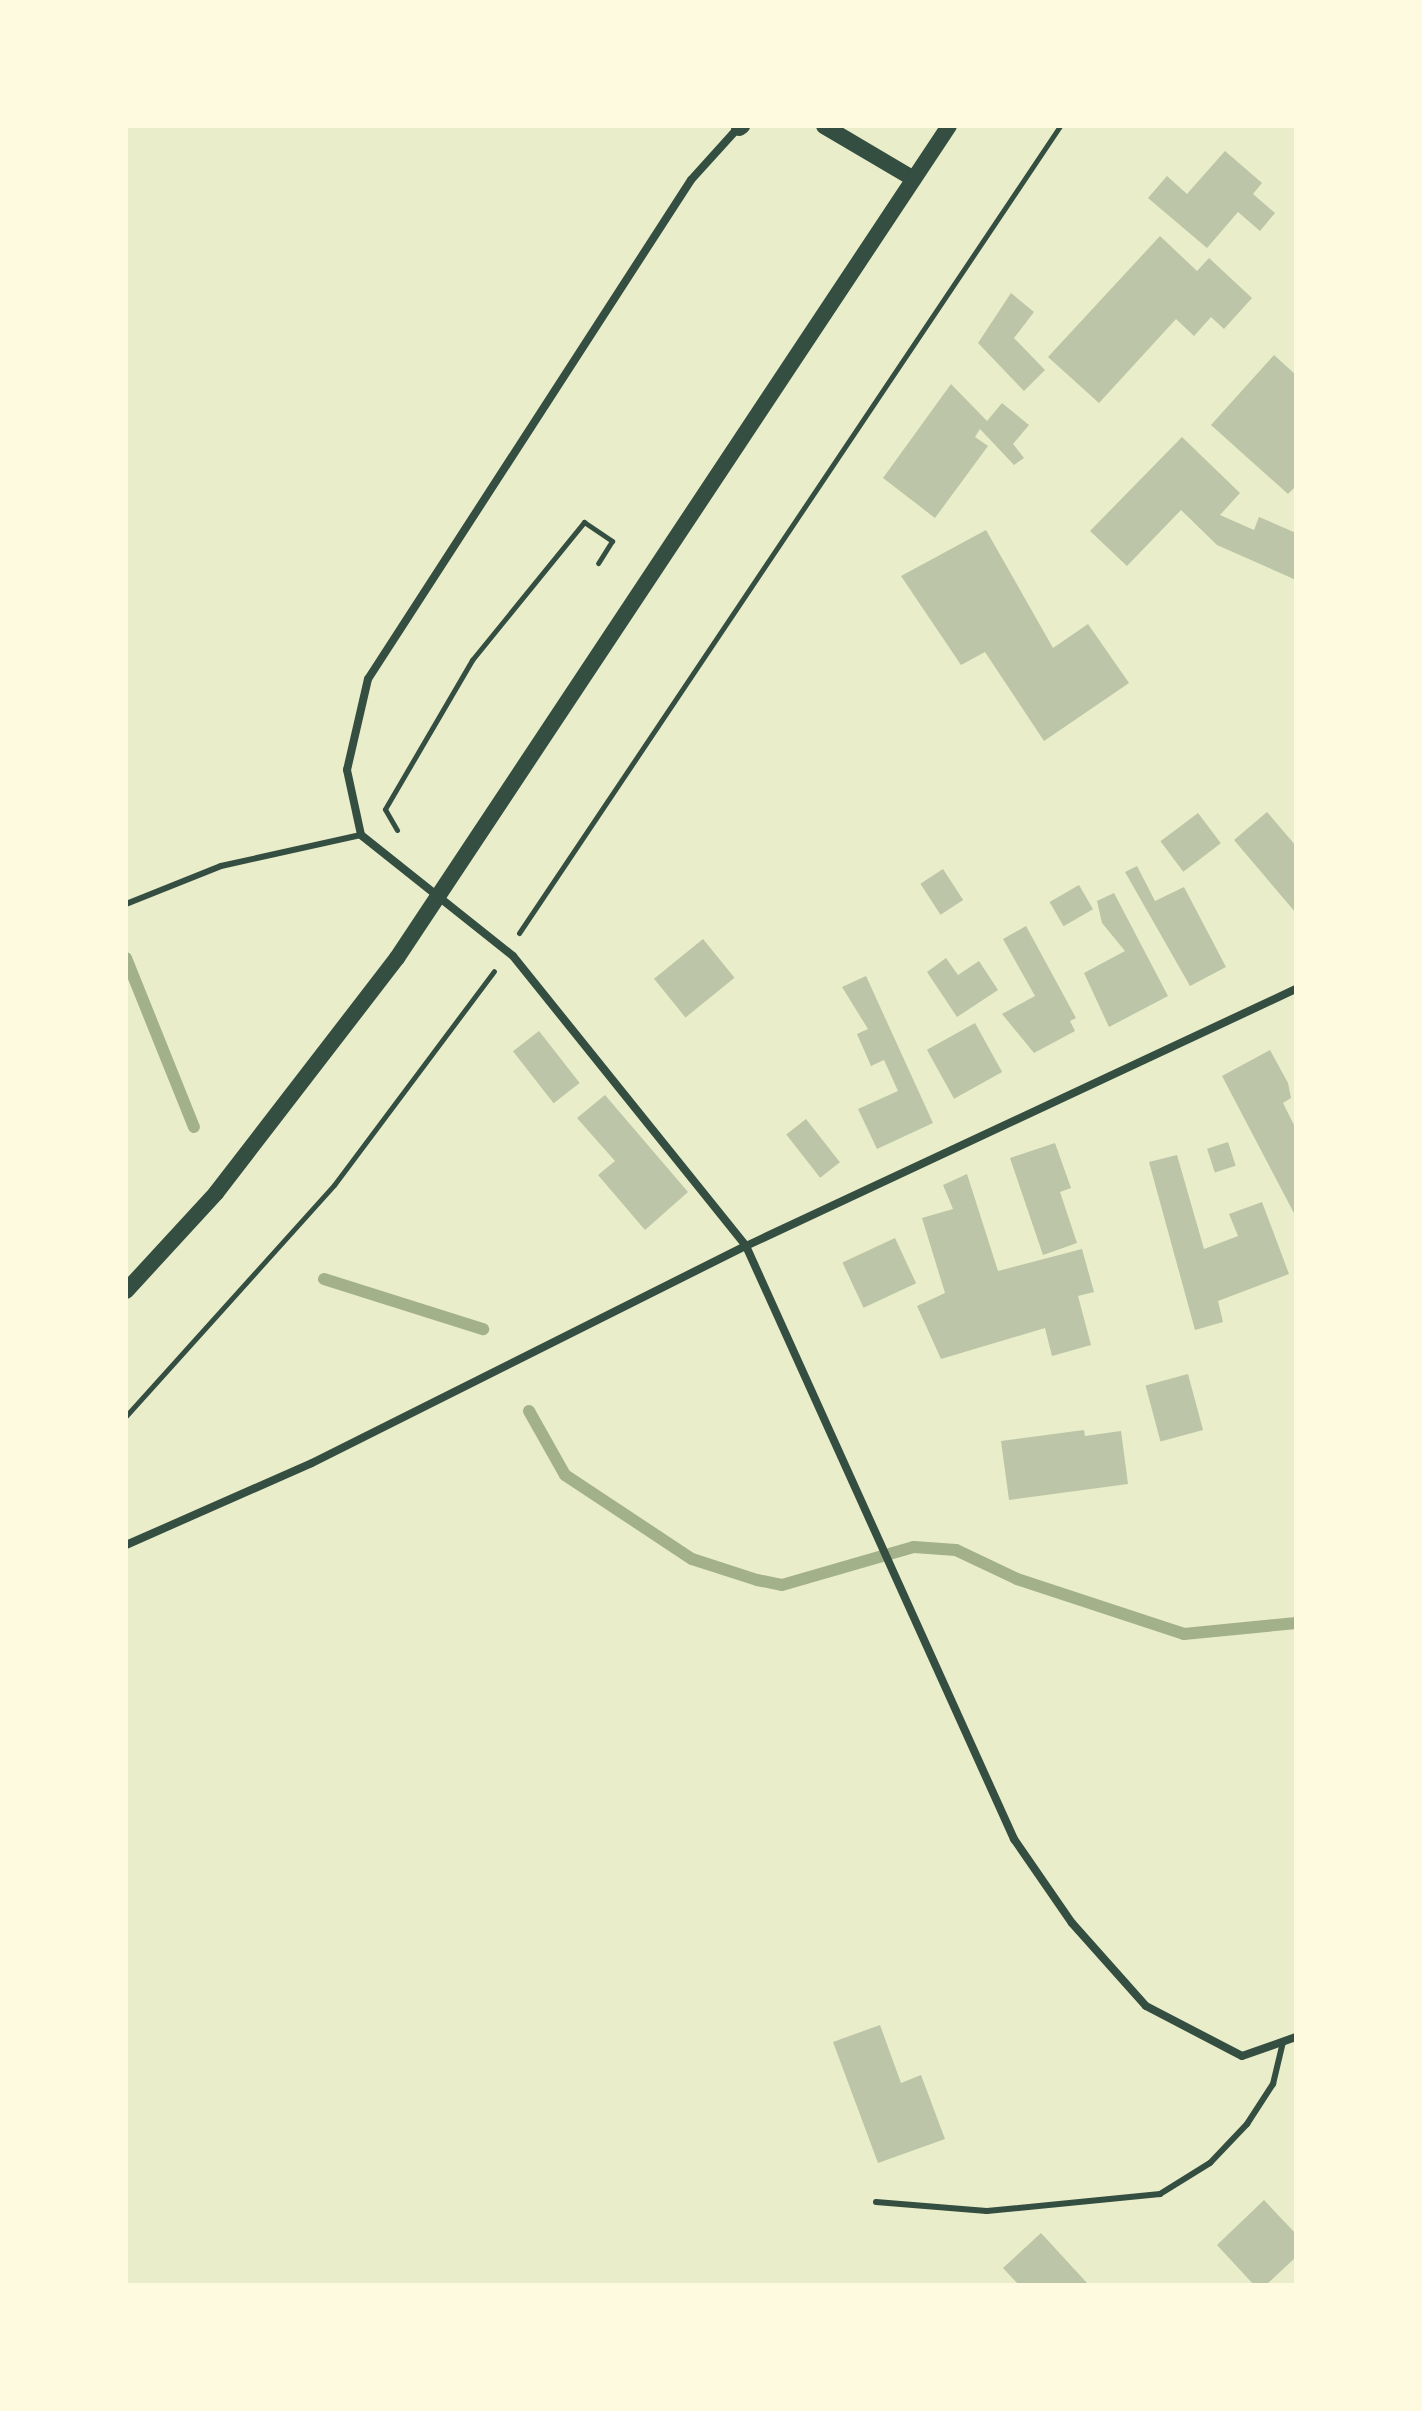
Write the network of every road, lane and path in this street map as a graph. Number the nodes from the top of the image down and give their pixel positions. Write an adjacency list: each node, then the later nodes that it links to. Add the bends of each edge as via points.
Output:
1 (824, 126): 5 (main road)
2 (949, 126): 5 (main road)
3 (1060, 126): 9 (path)
4 (740, 127): 7 (street, via 691,180 368,679 347,770)
5 (914, 179): 14 (main road, via 397,958 225,1181)
6 (598, 563): 8 (path, via 612,541 584,522 472,660 385,809)
7 (361, 835): 10 (lane, via 221,866); 13 (street, via 513,956)
8 (402, 837)
9 (548, 891)
10 (126, 904)
11 (1296, 989): 13 (street)
12 (470, 1005): 15 (path, via 334,1185)
13 (746, 1246): 16 (street, via 312,1463); 18 (street, via 1014,1839 1072,1923 1146,2006 1242,2056)
14 (126, 1291)
15 (126, 1416)
16 (128, 1545)
17 (1296, 2037): 18 (street)
18 (1283, 2042): 19 (lane, via 1273,2084 1247,2124 1210,2163 1160,2194 987,2211)
19 (876, 2202)

